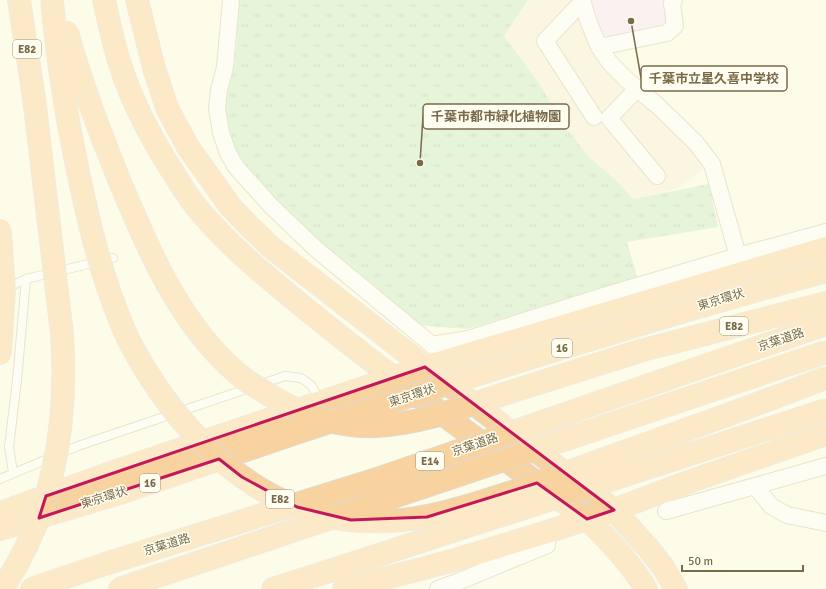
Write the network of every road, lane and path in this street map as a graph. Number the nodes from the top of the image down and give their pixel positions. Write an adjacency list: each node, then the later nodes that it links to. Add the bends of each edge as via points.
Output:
1 (19, 0): 46 (highway, E82, bridge, via 34,98 64,368 60,434 50,483 30,542)
2 (52, 0): 30 (highway, E82, bridge, via 72,148 105,282 126,334 169,404 202,443 242,477 268,493 297,507 326,516 352,520 389,521 427,517 560,475)
3 (58, 0): 23 (highway, E82, bridge, via 75,62 101,136 146,245 180,305 217,355 238,374 302,412 349,425 374,426 448,414 643,350)
4 (104, 0): 29 (highway, via 120,65 141,117 197,208 258,270)
5 (137, 0): 28 (highway, via 167,108 188,147 230,206 272,248)
6 (231, 0): 25 (street, via 225,67 217,109 221,133 236,167 271,206 316,249)
7 (674, 0): 9 (street, via 672,3 675,26 667,33)
8 (582, 1): 9 (street); 11 (street, via 545,42)
9 (600, 47): 10 (street, via 610,64)
10 (637, 89): 12 (street, via 609,118); 18 (street, via 696,143 712,164)
11 (594, 117)
12 (657, 176)
13 (826, 221): 16 (street, via 806,229)
14 (0, 230): 27 (highway, bridge, via 4,290)
15 (826, 232): 16 (street)
16 (802, 238): 18 (street)
17 (826, 248): 28 (highway)
18 (738, 256): 25 (street, via 468,339)
19 (113, 258): 21 (lane)
20 (826, 270): 43 (highway, 東京環状 / 16, bridge, via 543,353 123,492)
21 (26, 279): 22 (lane); 35 (lane, via 9,447)
22 (0, 292)
23 (826, 303)
24 (826, 324): 47 (highway, 京葉道路 / E14, bridge, via 377,479)
25 (432, 345): 28 (street)
26 (826, 352): 48 (highway, 京葉道路 / E14, bridge)
27 (0, 354)
28 (425, 367): 29 (highway); 38 (highway)
29 (393, 378): 31 (highway); 41 (highway)
30 (826, 378)
31 (322, 402): 35 (lane, via 311,385 301,378 285,376 78,446); 40 (highway, via 116,471)
32 (826, 410): 49 (highway, bridge)
33 (826, 434): 38 (highway)
34 (826, 466): 37 (street)
35 (13, 472): 36 (lane)
36 (0, 479)
37 (755, 486): 39 (street); 42 (street, via 771,506 787,515)
38 (614, 510): 41 (highway); 53 (highway, via 663,567)
39 (666, 510)
40 (0, 514)
41 (586, 519): 44 (highway); 52 (highway, via 623,556)
42 (826, 523)
43 (0, 529)
44 (547, 532): 45 (street, via 547,545); 50 (highway, via 455,560)
45 (461, 585): 51 (street)
46 (2, 589)
47 (31, 589)
48 (119, 589)
49 (273, 589)
50 (344, 589)
51 (438, 589)
52 (646, 589)
53 (676, 589)

